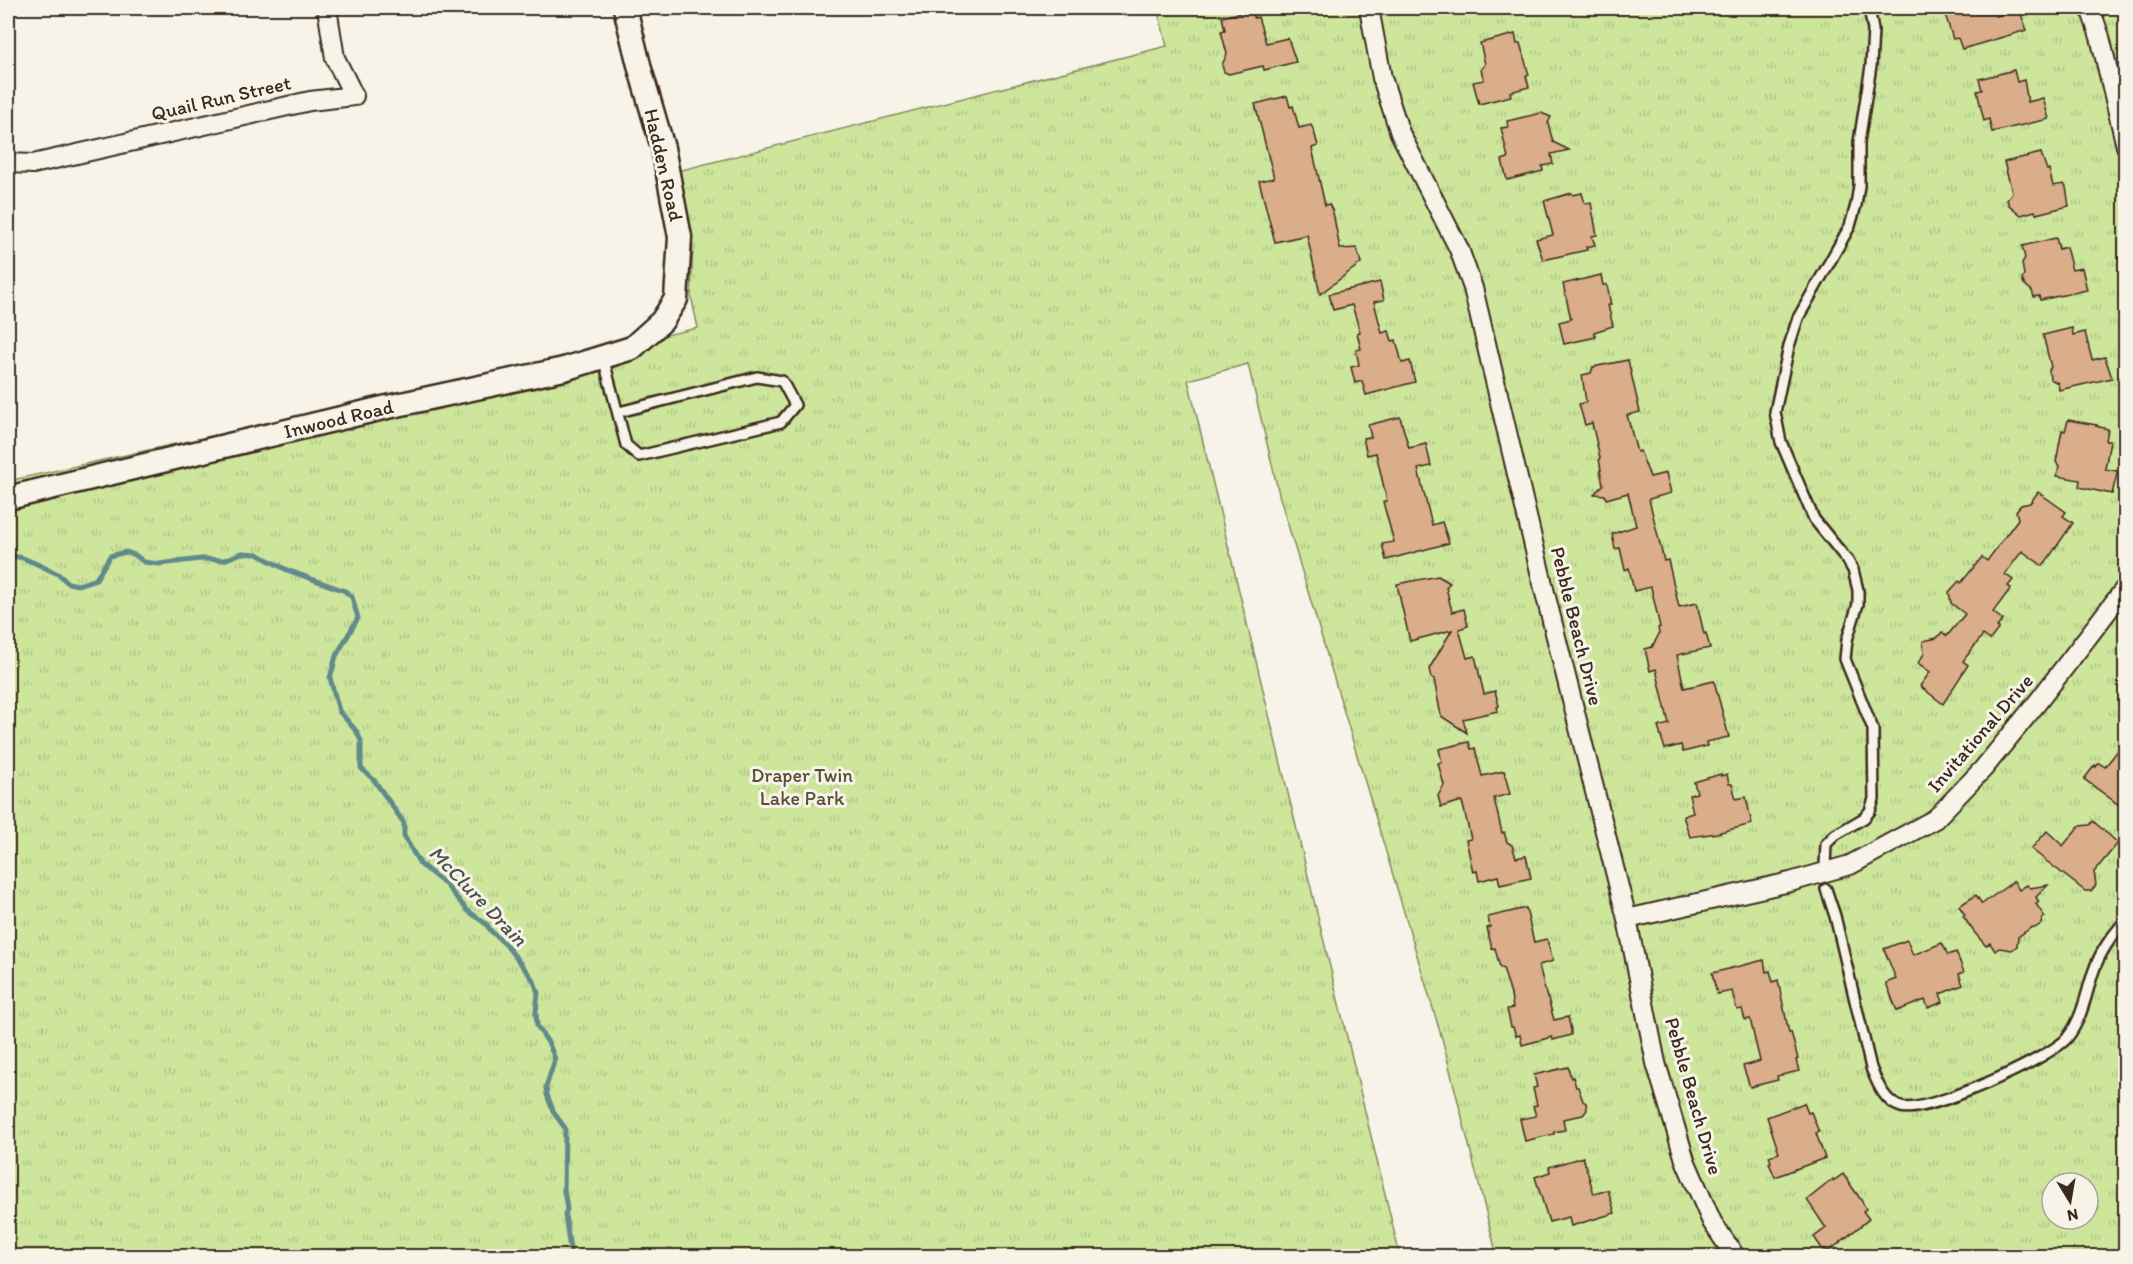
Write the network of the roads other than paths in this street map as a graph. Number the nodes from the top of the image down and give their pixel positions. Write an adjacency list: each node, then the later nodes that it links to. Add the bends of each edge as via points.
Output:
1 (327, 8): 7 (street, Quail Run Street, via 335,58 354,96 309,101 33,164)
2 (625, 8): 8 (street, Hadden Road, via 663,148 680,237 676,299)
3 (1369, 8): 15 (street, Pebble Beach Drive, via 1382,78 1400,133 1459,249 1473,288)
4 (1869, 8): 13 (lane, via 1873,30 1871,66 1859,142 1856,205 1850,226 1798,318 1775,412 1781,442 1814,519 1848,561 1858,590 1845,659 1873,729 1874,799 1864,818 1826,844)
5 (2090, 8): 6 (street)
6 (2126, 146)
7 (8, 163)
8 (662, 321): 9 (street, Inwood Road, via 632,348)
9 (603, 357): 10 (lane); 11 (street, Inwood Road)
10 (618, 412): 10 (lane, via 626,446 639,456 781,422 795,405 782,381 757,377)
11 (8, 498)
12 (2126, 587): 15 (street, Invitational Drive, via 1983,769 1935,819 1850,865)
13 (1825, 867)
14 (1826, 889): 16 (lane, via 1871,1068 1890,1101 1904,1108 1940,1102 2059,1047 2085,1005 2106,942)
15 (1626, 919): 17 (street, Pebble Beach Drive, via 1656,1063 1685,1160 1712,1221)
16 (2126, 920)
17 (1735, 1257)

